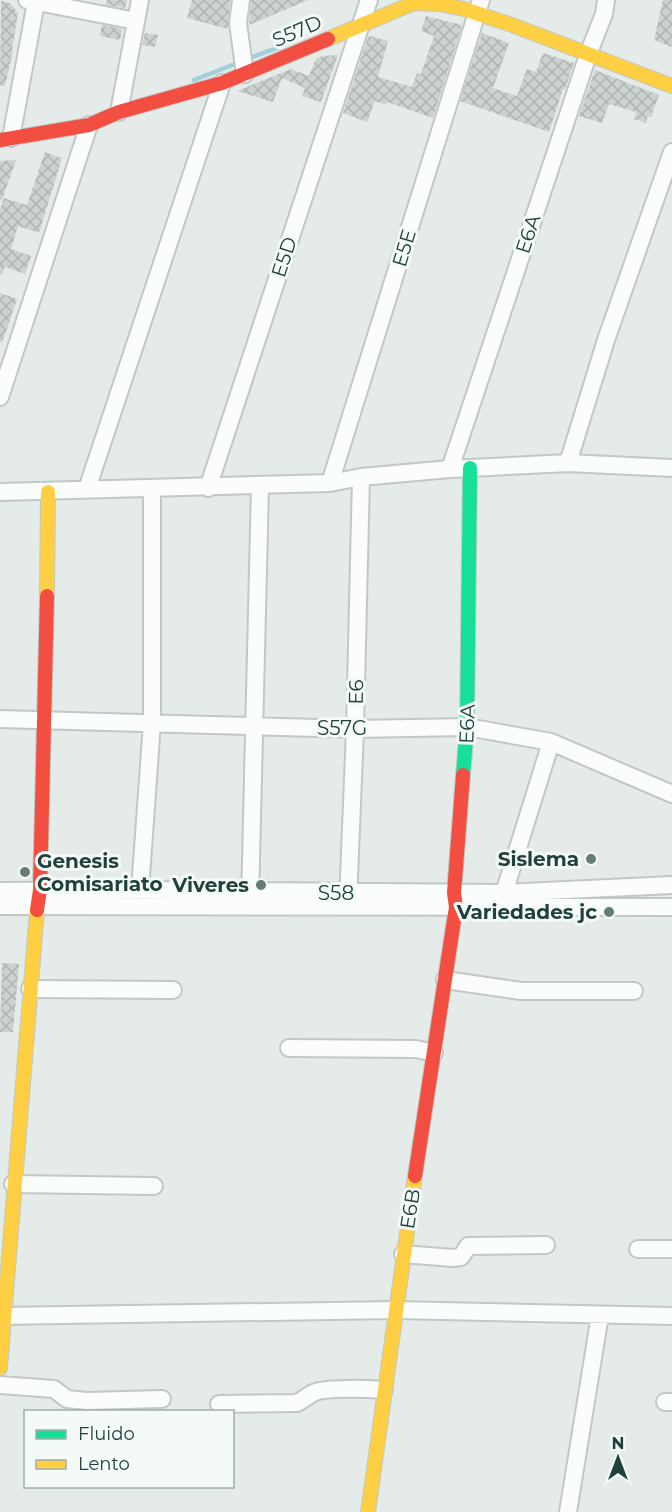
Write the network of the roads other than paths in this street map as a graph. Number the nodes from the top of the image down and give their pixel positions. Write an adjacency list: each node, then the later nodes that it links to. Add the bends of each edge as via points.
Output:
1 (140, 0): 8 (street)
2 (242, 0): 11 (street, via 238,23)
3 (369, 0): 9 (street)
4 (606, 0): 10 (street, E6A)
5 (32, 1): 8 (street); 16 (street)
6 (397, 5): 7 (street, S57D, via 426,2); 9 (street, S57D)
7 (479, 7): 10 (street, S57D); 24 (street, E5E)
8 (136, 21): 14 (street)
9 (361, 26): 11 (street, S57D); 27 (street, E5D)
10 (589, 52): 13 (street, S57D); 22 (street, E6A)
11 (245, 74): 12 (street, S57D)
12 (222, 83): 14 (street, S57D); 28 (street)
13 (672, 86)
14 (119, 112): 15 (street, S57D)
15 (89, 125): 16 (street, S57D); 18 (street)
16 (5, 139)
17 (672, 152): 19 (street)
18 (0, 397)
19 (568, 463): 20 (street); 21 (street)
20 (671, 464)
21 (470, 468): 22 (street); 35 (street, E6A)
22 (450, 469): 23 (street)
23 (361, 477): 24 (street); 36 (street, E6)
24 (330, 483): 25 (street)
25 (260, 486): 27 (street); 34 (street)
26 (152, 488): 27 (street); 28 (street); 33 (street)
27 (208, 488)
28 (87, 489): 30 (street)
29 (0, 492): 30 (street)
30 (48, 492): 32 (street)
31 (0, 719): 32 (street, S57G)
32 (45, 721): 33 (street, S57G); 42 (street)
33 (152, 723): 34 (street, S57G); 40 (street)
34 (254, 727): 36 (street, S57G); 43 (street)
35 (467, 727): 36 (street, S57G); 37 (street, S57G); 45 (street, E6A)
36 (355, 729): 44 (street, E6)
37 (551, 742): 38 (street, S57G); 46 (street)
38 (672, 794)
39 (672, 885): 46 (street, S58)
40 (140, 890): 42 (street, S58); 43 (street, S58)
41 (0, 891): 42 (street, S58)
42 (38, 898): 43 (street, S58); 47 (street, S58); 50 (street)
43 (250, 899): 44 (street, S58)
44 (348, 900): 45 (street, S58)
45 (455, 900): 46 (street, S58); 49 (street, E6B)
46 (503, 900): 48 (street, S58)
47 (0, 906)
48 (672, 907)
49 (445, 980): 52 (street, via 521,991); 54 (street, E6B)
50 (30, 989): 51 (street); 55 (street)
51 (172, 990)
52 (634, 991)
53 (289, 1048): 54 (street, via 416,1049)
54 (434, 1053): 60 (street, E6B)
55 (13, 1184): 56 (street); 63 (street)
56 (154, 1186)
57 (546, 1245): 60 (street, via 468,1246 461,1257 453,1258)
58 (638, 1249): 59 (street)
59 (672, 1249)
60 (404, 1254): 61 (street, E6B)
61 (395, 1310): 62 (street); 63 (street); 67 (street, E6B)
62 (600, 1315): 64 (street); 71 (street)
63 (2, 1316): 65 (street)
64 (672, 1316)
65 (0, 1368)
66 (0, 1385): 68 (street, via 54,1389 67,1399 77,1400)
67 (384, 1390): 69 (street, via 324,1390 297,1403); 70 (street, E6B)
68 (162, 1399)
69 (219, 1404)
70 (368, 1512)
71 (568, 1512)

